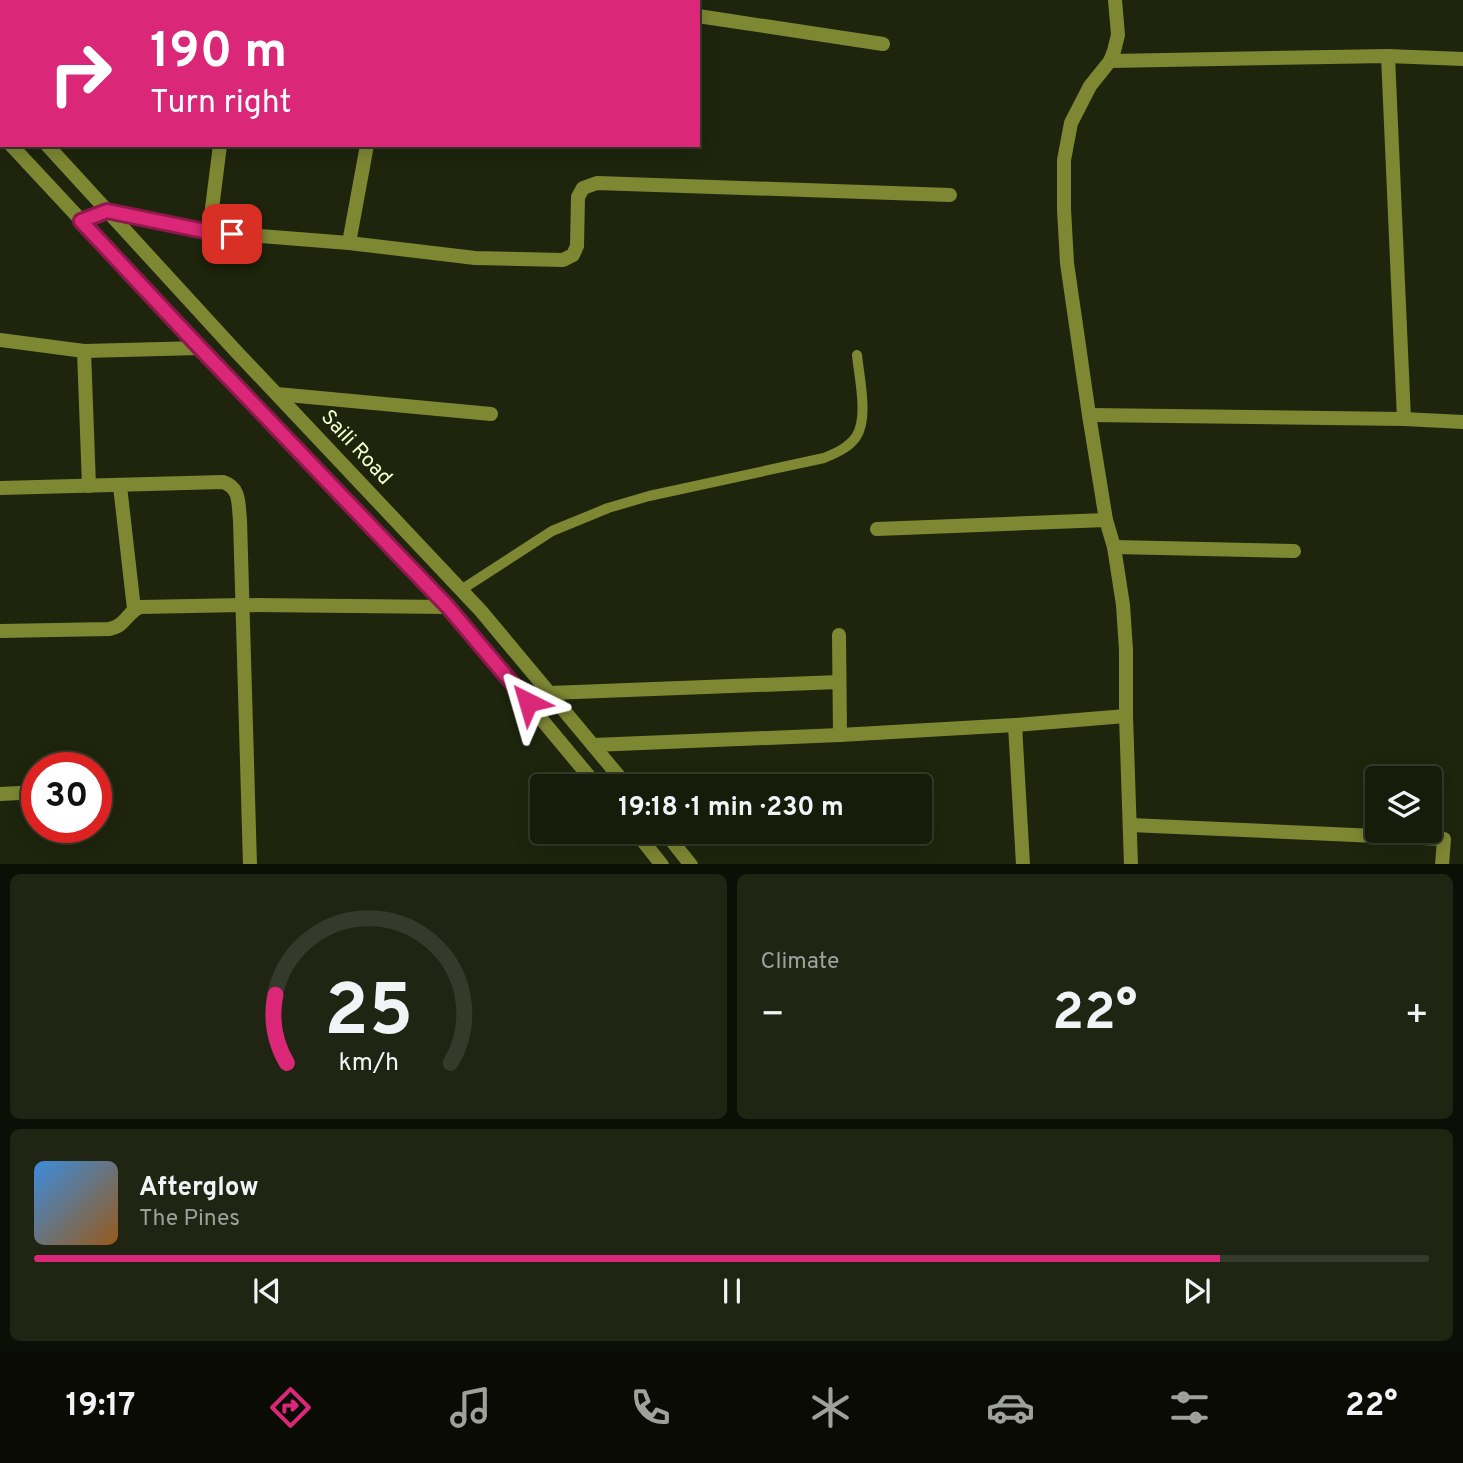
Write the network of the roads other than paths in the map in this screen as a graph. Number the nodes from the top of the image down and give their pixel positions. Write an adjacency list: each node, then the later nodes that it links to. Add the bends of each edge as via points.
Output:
1 (1115, 0): 6 (street, via 1118,36)
2 (700, 16): 3 (street)
3 (883, 44)
4 (1388, 56): 5 (street); 6 (street); 23 (street)
5 (1463, 59)
6 (1110, 61): 22 (street, via 1075,113 1064,160 1067,263)
7 (12, 147): 13 (street)
8 (49, 147): 12 (street, Saili Road)
9 (220, 147): 14 (street)
10 (367, 147): 15 (street)
11 (950, 195): 15 (street, via 597,183 583,188 578,197 577,246 564,260 475,258)
12 (107, 211): 13 (street); 14 (street); 20 (street, Saili Road)
13 (81, 221): 17 (street)
14 (209, 232): 15 (street)
15 (349, 243)
16 (0, 340): 18 (street)
17 (200, 348): 18 (street); 34 (street)
18 (84, 351): 25 (street)
19 (857, 355): 32 (lane, via 861,426 846,447 824,458 608,508 552,531)
20 (277, 394): 21 (street); 32 (street, Saili Road)
21 (491, 414)
22 (1089, 415): 23 (street); 28 (street)
23 (1404, 419): 24 (street)
24 (1463, 422)
25 (89, 486): 26 (street); 27 (street)
26 (120, 486): 33 (street, via 231,485 240,520); 35 (street)
27 (0, 488)
28 (1106, 520): 29 (street); 30 (street)
29 (877, 530)
30 (1114, 547): 31 (street); 40 (street, via 1123,605)
31 (1294, 551)
32 (461, 590): 39 (street, Saili Road)
33 (243, 605): 34 (street); 35 (street); 51 (street)
34 (448, 607): 44 (street)
35 (134, 610): 36 (street, via 122,625 109,629)
36 (0, 631)
37 (839, 635): 38 (street)
38 (839, 682): 39 (street); 42 (street)
39 (550, 693): 43 (street, Saili Road)
40 (1126, 716): 41 (street); 48 (street)
41 (1015, 724): 42 (street); 54 (street)
42 (840, 735): 43 (street)
43 (593, 745): 45 (street, Saili Road)
44 (587, 774)
45 (617, 774)
46 (20, 793): 47 (street)
47 (0, 794)
48 (1130, 825): 55 (street); 56 (street, via 1444,839)
49 (646, 844): 52 (street)
50 (675, 844): 53 (street)
51 (250, 864)
52 (662, 864)
53 (691, 864)
54 (1023, 864)
55 (1131, 864)
56 (1443, 864)

